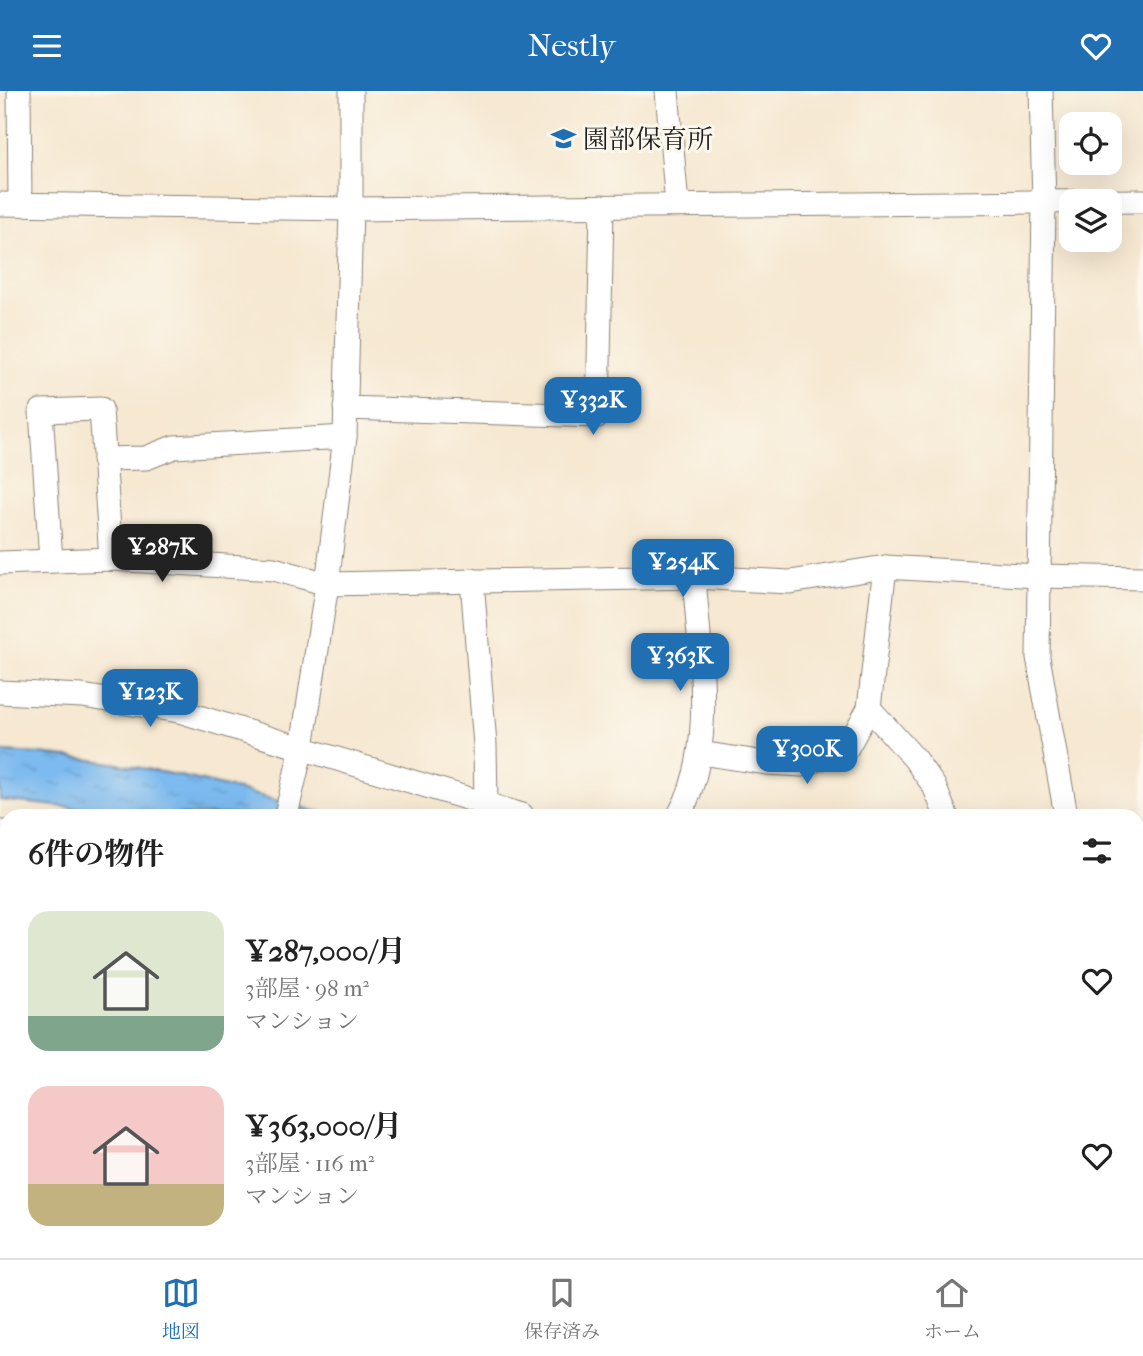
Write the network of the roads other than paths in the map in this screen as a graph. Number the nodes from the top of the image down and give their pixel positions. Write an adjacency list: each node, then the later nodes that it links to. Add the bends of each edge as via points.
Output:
1 (19, 91): 7 (street)
2 (351, 91): 10 (street)
3 (667, 91): 8 (street)
4 (1041, 91): 5 (street)
5 (1044, 201): 6 (street); 8 (street); 18 (street)
6 (1143, 201)
7 (10, 204): 10 (street)
8 (677, 205): 9 (street)
9 (602, 206): 10 (street); 11 (street, via 598,416)
10 (351, 209): 11 (street)
11 (345, 408): 12 (street)
12 (345, 437): 13 (street, via 174,447 146,458); 22 (street)
13 (104, 459): 14 (street); 15 (street, via 101,409 41,411)
14 (111, 559): 15 (street); 22 (street, via 274,569)
15 (51, 561): 16 (street)
16 (0, 563)
17 (885, 567): 18 (street); 19 (street, via 790,582); 24 (street)
18 (1037, 576): 20 (street); 32 (street, via 1038,657)
19 (694, 577): 21 (street); 26 (street, via 702,698)
20 (1143, 578)
21 (472, 580): 22 (street); 27 (street)
22 (327, 584): 25 (street)
23 (0, 692): 25 (street, via 82,696 179,711)
24 (869, 708): 26 (street, via 847,748 802,765); 31 (street, via 914,758)
25 (300, 753): 27 (street); 28 (street)
26 (700, 753): 30 (street)
27 (486, 803): 29 (street)
28 (287, 809)
29 (504, 809)
30 (682, 809)
31 (944, 809)
32 (1065, 809)

